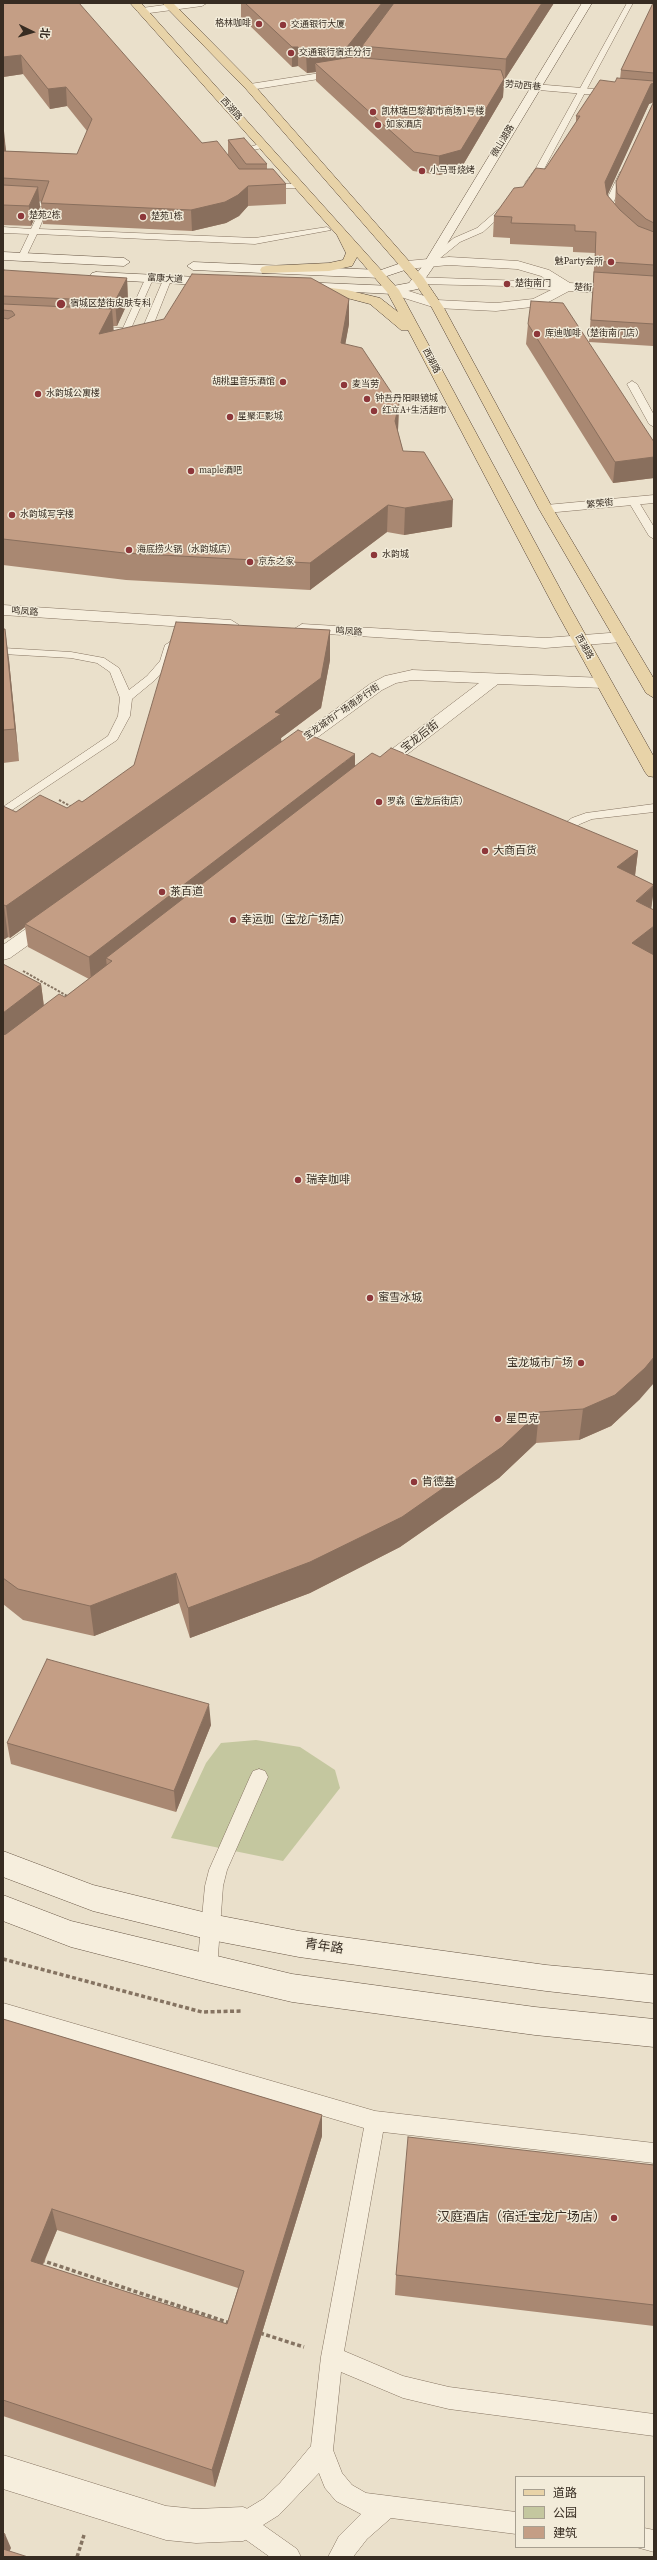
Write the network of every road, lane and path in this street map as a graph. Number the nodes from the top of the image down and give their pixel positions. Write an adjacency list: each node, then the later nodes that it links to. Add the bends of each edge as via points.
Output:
1 (202, 3): 4 (street)
2 (587, 3): 9 (street, 微山湖路)
3 (630, 3): 10 (lane)
4 (169, 5): 5 (street); 8 (main road)
5 (138, 7): 12 (main road, 西湖路)
6 (356, 70): 8 (street)
7 (466, 82): 9 (street, 劳动西巷)
8 (250, 87): 27 (main road)
9 (535, 88): 10 (street, 劳动西巷); 25 (street, 微山湖路)
10 (580, 91): 11 (street, 劳动西巷); 25 (lane, via 540,169 521,194 480,230 457,240)
11 (654, 97)
12 (263, 145): 13 (lane); 16 (main road, 西湖路)
13 (227, 154)
14 (626, 166): 19 (lane, via 609,203 610,215)
15 (259, 186): 16 (lane)
16 (301, 186): 18 (main road, 西湖路)
17 (3, 202): 22 (lane, via 47,204)
18 (329, 217): 29 (main road, via 352,253 348,263 329,267); 30 (main road, 西湖路)
19 (622, 228)
20 (3, 230): 22 (lane)
21 (327, 230): 22 (lane, via 255,241)
22 (34, 231): 24 (lane)
23 (3, 256): 24 (street, 富康大道)
24 (22, 257): 26 (street, 富康大道)
25 (431, 261): 27 (street, 富康大道); 34 (street, 微山湖路); 37 (street, 富康大道, via 526,266 550,276)
26 (140, 263)
27 (407, 264): 30 (street, 富康大道, via 397,270); 34 (main road)
28 (179, 265): 29 (street, 富康大道)
29 (266, 270): 30 (street, 富康大道)
30 (381, 274): 38 (main road, 西湖路)
31 (80, 275): 32 (street, 富康大道)
32 (149, 279): 33 (street, 富康大道); 41 (lane, via 126,331)
33 (167, 280): 35 (street, 富康大道); 42 (lane)
34 (419, 280): 37 (street, 楚街); 38 (street, via 408,288); 40 (main road)
35 (230, 283)
36 (286, 286): 38 (street); 43 (main road, via 347,294 375,301 394,315)
37 (567, 287): 39 (street, 楚街); 40 (street, via 536,303 519,306)
38 (393, 290): 40 (street); 43 (main road, 西湖路)
39 (654, 292)
40 (436, 304): 49 (main road)
41 (88, 329)
42 (140, 346)
43 (423, 346): 56 (main road, 西湖路)
44 (632, 384): 45 (lane)
45 (650, 411): 46 (lane)
46 (654, 424)
47 (654, 499): 48 (street, 繁荣街)
48 (633, 501): 49 (street, 繁荣街); 50 (lane)
49 (546, 510): 55 (main road)
50 (654, 536)
51 (3, 610): 52 (street, 鸣凤路)
52 (176, 622): 53 (street, 鸣凤路); 61 (lane, via 165,662 151,678)
53 (247, 626)
54 (286, 628): 56 (street, 鸣凤路, via 515,642)
55 (622, 637): 56 (street, 鸣凤路); 60 (main road)
56 (580, 640): 59 (main road, 西湖路)
57 (3, 651): 61 (lane, via 71,655 100,660 116,670)
58 (495, 678): 59 (street, 宝龙城市广场南步行街); 62 (street, 宝龙城市广场南步行街, via 412,675 391,679); 64 (street, 宝龙后街)
59 (604, 683): 63 (main road, 西湖路)
60 (654, 693)
61 (126, 698): 65 (lane, via 124,716 113,738)
62 (273, 761)
63 (654, 772)
64 (365, 779)
65 (37, 789): 67 (path); 68 (lane)
66 (654, 808): 69 (lane, via 590,816 565,827)
67 (78, 810)
68 (3, 812)
69 (547, 840)
70 (61, 912): 71 (street)
71 (3, 954)
72 (17, 968): 73 (path)
73 (72, 998)
74 (259, 1777): 77 (lane, via 218,1870)
75 (3, 1864): 77 (street, 青年路, via 93,1898)
76 (3, 1908): 78 (street, via 71,1934)
77 (211, 1927): 78 (lane); 79 (street, 青年路, via 307,1945 546,1978)
78 (207, 1969): 81 (street, via 292,1988)
79 (654, 1989)
80 (3, 2012): 82 (lane)
81 (654, 2034)
82 (375, 2121): 83 (lane); 87 (lane)
83 (654, 2153)
84 (33, 2257): 85 (path)
85 (235, 2324)
86 (257, 2332): 87 (path)
87 (332, 2357): 88 (lane, via 403,2386 449,2398); 89 (lane)
88 (654, 2425)
89 (322, 2450): 91 (lane, via 333,2480 344,2493 364,2504); 93 (lane, via 308,2470 271,2507)
90 (3, 2472): 93 (street, via 166,2523 196,2526)
91 (387, 2506): 92 (lane); 95 (lane, via 351,2540)
92 (515, 2523)
93 (243, 2524): 94 (lane)
94 (289, 2557)
95 (340, 2557)

